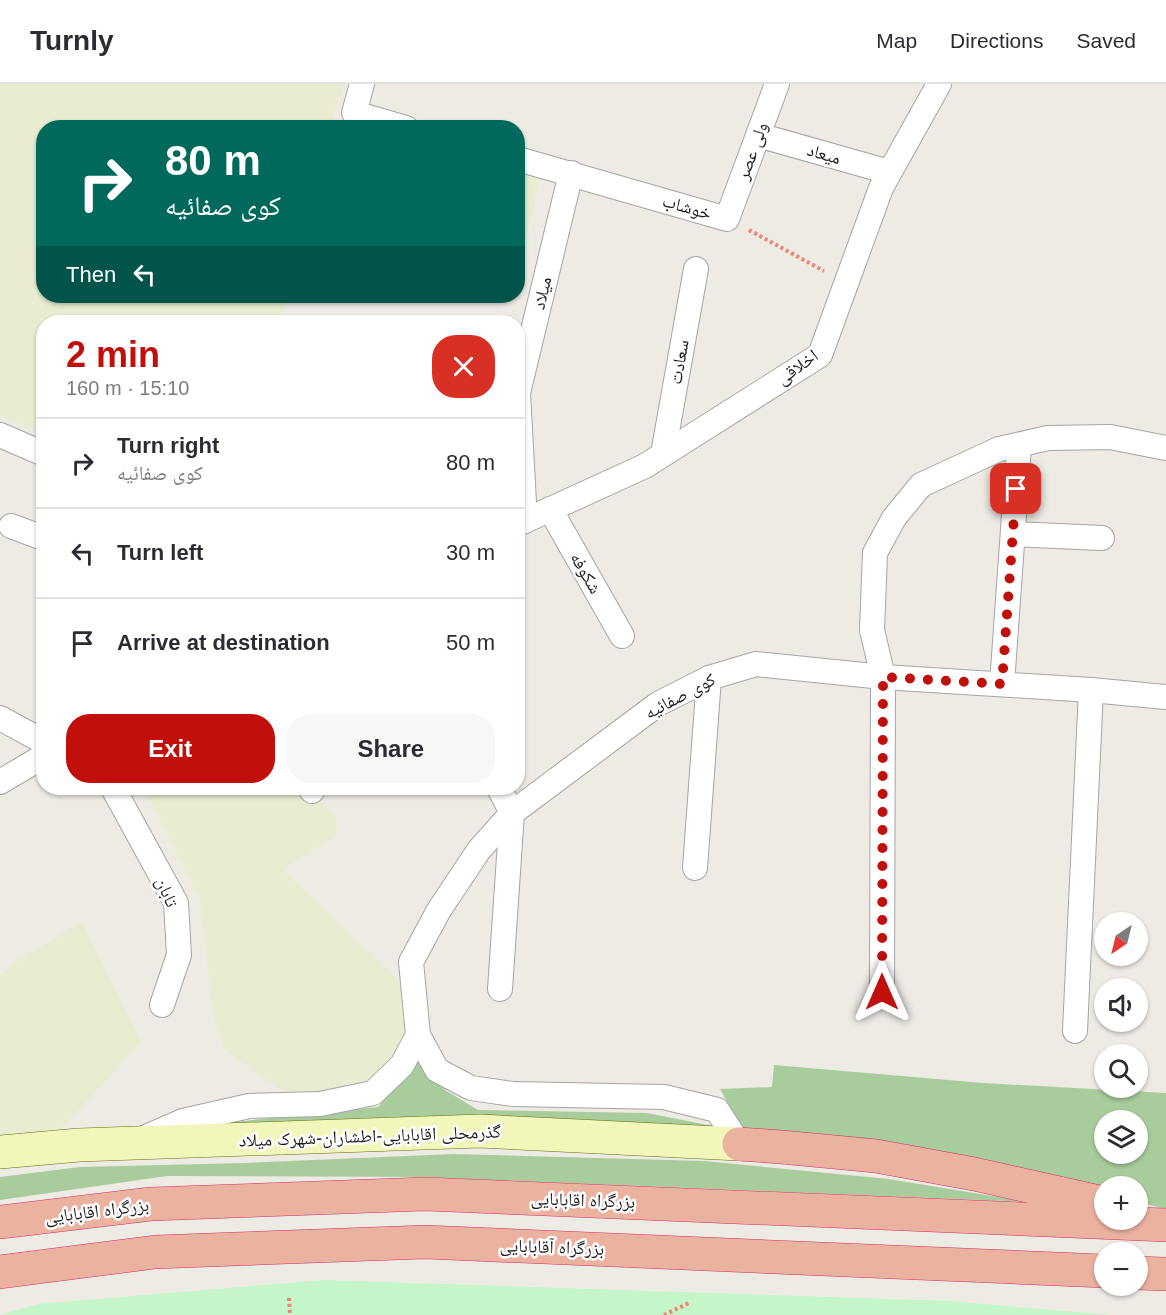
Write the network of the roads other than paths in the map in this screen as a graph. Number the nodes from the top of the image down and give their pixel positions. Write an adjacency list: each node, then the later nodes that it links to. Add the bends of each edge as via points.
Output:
1 (362, 84): 4 (street, via 354,113)
2 (777, 84): 5 (street, ولی عصر)
3 (939, 84): 7 (street, اخلاقی)
4 (378, 120)
5 (758, 135): 7 (street, میعاد); 9 (street, ولی عصر)
6 (525, 161): 8 (street, خوشاب)
7 (890, 172): 16 (street, اخلاقی, via 820,355)
8 (571, 174): 9 (street, خوشاب); 11 (street, میلاد)
9 (727, 219)
10 (696, 269): 16 (street, سعادت)
11 (525, 364)
12 (0, 435): 15 (street)
13 (1019, 445): 14 (street, via 1048,438 1110,437); 20 (street); 24 (street, via 999,449 921,485 894,518 875,553 872,630)
14 (1166, 448)
15 (36, 451)
16 (663, 454): 17 (street, اخلاقی)
17 (550, 509): 18 (street, اخلاقی); 23 (street, شکوفه)
18 (525, 521)
19 (11, 526): 21 (street)
20 (1013, 534): 22 (street); 26 (street)
21 (36, 535)
22 (1102, 538)
23 (622, 636)
24 (883, 677): 25 (street, کوی صفائیه, via 756,664); 26 (street, کوی صفائیه); 38 (street)
25 (709, 678): 35 (street, کوی صفائیه, via 658,704); 36 (street)
26 (1002, 684): 27 (street, کوی صفائیه)
27 (1091, 690): 28 (street, کوی صفائیه); 40 (street)
28 (1166, 697)
29 (0, 718): 30 (street)
30 (36, 738)
31 (36, 761): 32 (street)
32 (0, 782)
33 (117, 795): 39 (street, تابان, via 176,903 179,955)
34 (503, 795): 35 (street)
35 (512, 813): 37 (street); 41 (street, کوی صفائیه, via 472,860 411,962)
36 (695, 868)
37 (500, 988)
38 (882, 992)
39 (162, 1005)
40 (1075, 1031)
41 (418, 1035): 42 (street, via 402,1065 373,1093 320,1104 249,1106 183,1121); 43 (street, via 437,1070 471,1088 513,1094 663,1097 717,1110)
42 (132, 1143): 43 (main road, گذرمحلی اقابابایی-اطشاران-شهرک میلاد, via 480,1131); 44 (main road, گذرمحلی اقابابایی-اطشاران-شهرک میلاد)
43 (739, 1144): 45 (highway, via 876,1156)
44 (0, 1152)
45 (1094, 1201)
46 (1148, 1214): 47 (highway)
47 (1166, 1218)
48 (0, 1222): 49 (highway, بزرگراه اقابابایی, via 152,1204 425,1194)
49 (1166, 1225)
50 (1094, 1271): 51 (highway, بزرگراه آقابابایی, via 424,1242 155,1252)
51 (0, 1272)
52 (1148, 1273): 53 (highway)
53 (1166, 1274)

